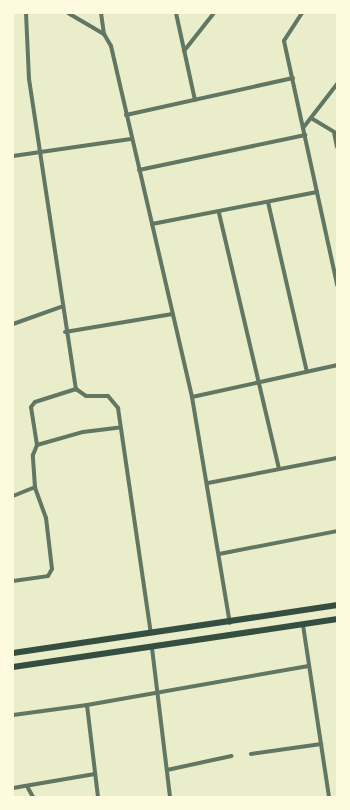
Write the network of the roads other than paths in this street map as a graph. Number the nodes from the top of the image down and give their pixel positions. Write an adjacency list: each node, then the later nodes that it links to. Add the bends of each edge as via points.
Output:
1 (26, 13): 20 (street, via 29,79)
2 (68, 13): 7 (street)
3 (101, 13): 7 (street)
4 (176, 13): 8 (street)
5 (214, 13): 8 (street)
6 (302, 13): 9 (street, via 284,41)
7 (104, 34): 12 (street, via 111,46)
8 (184, 51): 11 (street)
9 (293, 78): 11 (street); 14 (street)
10 (337, 84): 13 (street)
11 (195, 100): 12 (street)
12 (126, 115): 18 (street)
13 (311, 118): 14 (street); 16 (street)
14 (303, 128): 17 (street)
15 (337, 128): 16 (street)
16 (334, 132): 19 (street)
17 (305, 135): 22 (street); 23 (street)
18 (131, 139): 20 (street); 22 (street)
19 (337, 147)
20 (41, 154): 21 (street); 28 (street)
21 (13, 156)
22 (139, 170): 26 (street)
23 (317, 192): 24 (street); 27 (street)
24 (268, 202): 25 (street); 33 (street)
25 (219, 213): 26 (street); 34 (street)
26 (152, 224): 29 (street)
27 (337, 286)
28 (61, 307): 30 (street); 31 (street)
29 (174, 314): 31 (street); 36 (street)
30 (13, 324)
31 (65, 332): 35 (street)
32 (337, 365): 33 (street)
33 (307, 372): 34 (street)
34 (258, 384): 36 (street); 40 (street)
35 (76, 389): 37 (street, via 86,396 108,396 118,408); 38 (street, via 35,402 31,406)
36 (192, 397): 41 (street)
37 (118, 428): 38 (street, via 83,432); 51 (street)
38 (37, 445): 42 (street, via 33,455)
39 (337, 458): 40 (street)
40 (279, 469): 41 (street)
41 (208, 483): 45 (street)
42 (36, 487): 43 (street); 46 (street, via 46,518 52,569 48,576)
43 (13, 496)
44 (337, 531): 45 (street)
45 (220, 554): 49 (street)
46 (13, 581)
47 (337, 605): 49 (main road)
48 (337, 620): 50 (main road)
49 (230, 623): 51 (main road)
50 (303, 625): 52 (main road); 54 (street)
51 (151, 633): 53 (main road)
52 (152, 648): 55 (main road); 56 (street)
53 (13, 653)
54 (309, 666): 56 (street); 59 (street)
55 (13, 667)
56 (156, 693): 57 (street); 62 (street)
57 (87, 705): 58 (street); 63 (street)
58 (13, 714)
59 (321, 744): 60 (street); 69 (street)
60 (251, 754)
61 (231, 756): 62 (street)
62 (167, 770): 68 (street)
63 (95, 774): 65 (street); 67 (street)
64 (13, 788): 65 (street)
65 (28, 788): 66 (street)
66 (32, 797)
67 (98, 797)
68 (170, 797)
69 (329, 797)

